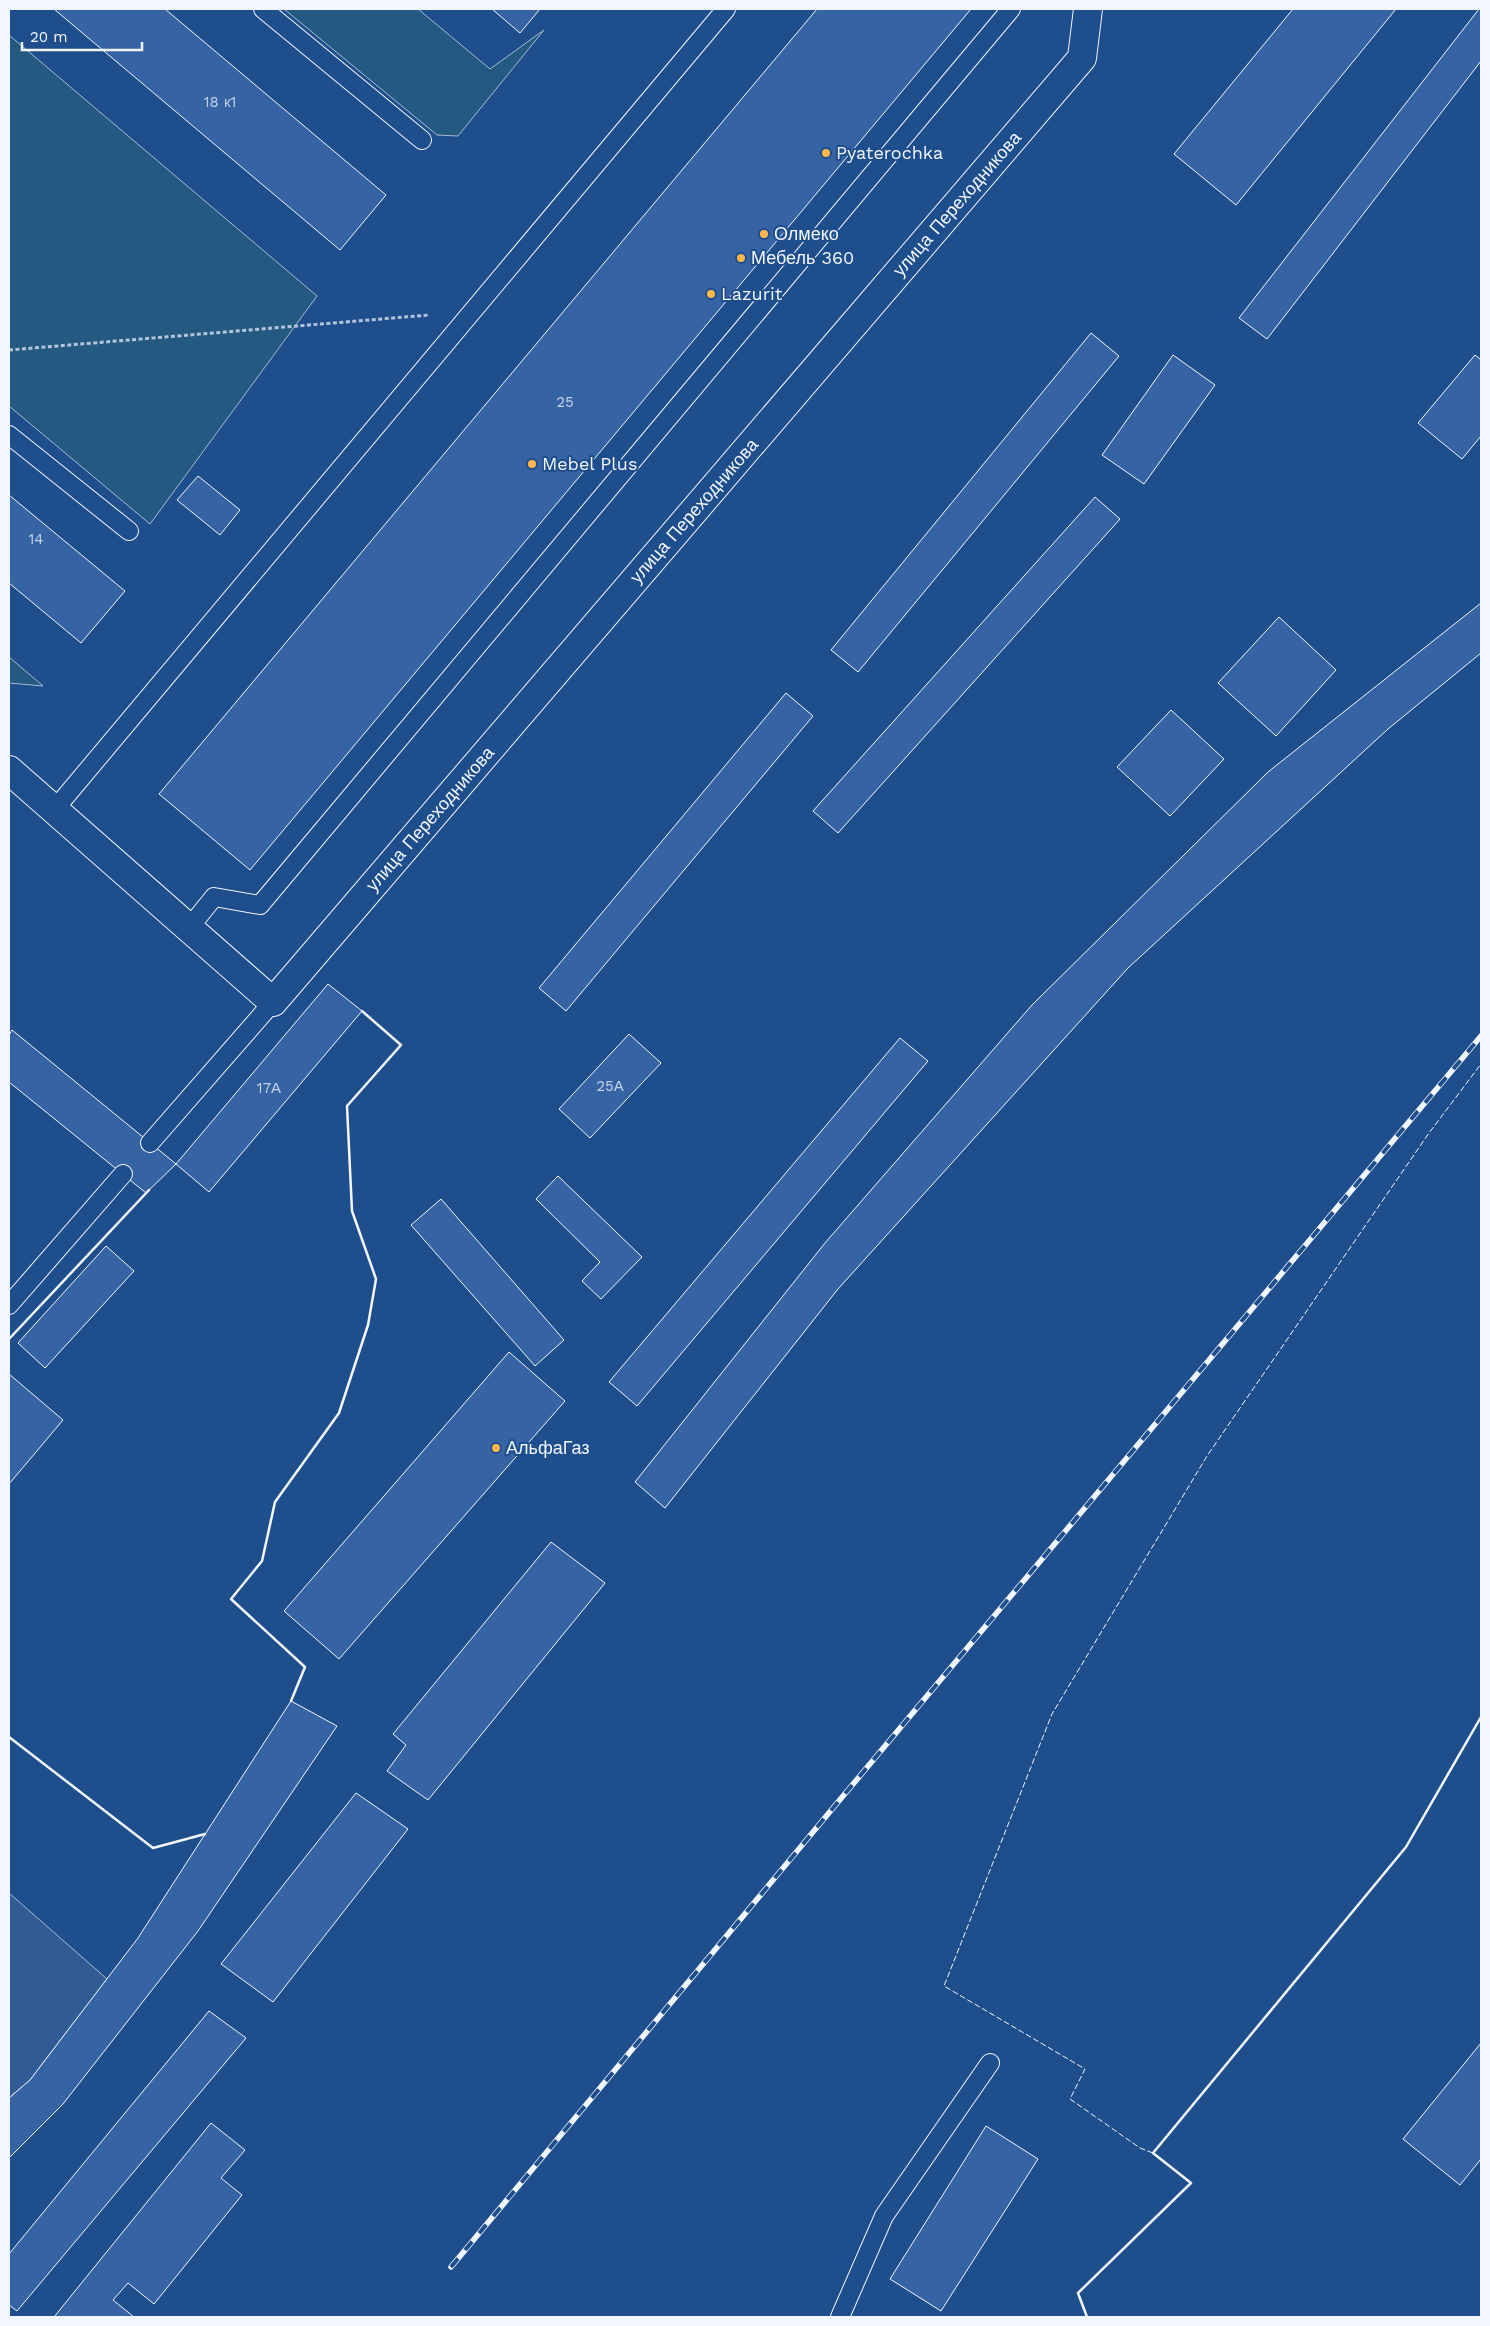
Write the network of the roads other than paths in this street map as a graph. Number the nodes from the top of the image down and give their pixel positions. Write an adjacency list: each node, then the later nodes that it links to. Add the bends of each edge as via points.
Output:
1 (263, 9): 5 (lane)
2 (726, 9): 9 (lane)
3 (1010, 9): 10 (lane, via 260,905 214,897)
4 (1088, 9): 11 (street, улица Переходникова, via 1082,58)
5 (422, 140)
6 (9, 435): 7 (lane)
7 (129, 531)
8 (9, 770): 9 (street)
9 (55, 809): 10 (street)
10 (189, 928): 11 (street)
11 (273, 1002): 12 (lane)
12 (150, 1143)
13 (123, 1174): 14 (lane)
14 (9, 1306)
15 (990, 2063): 16 (lane, via 884,2216)
16 (840, 2317)

